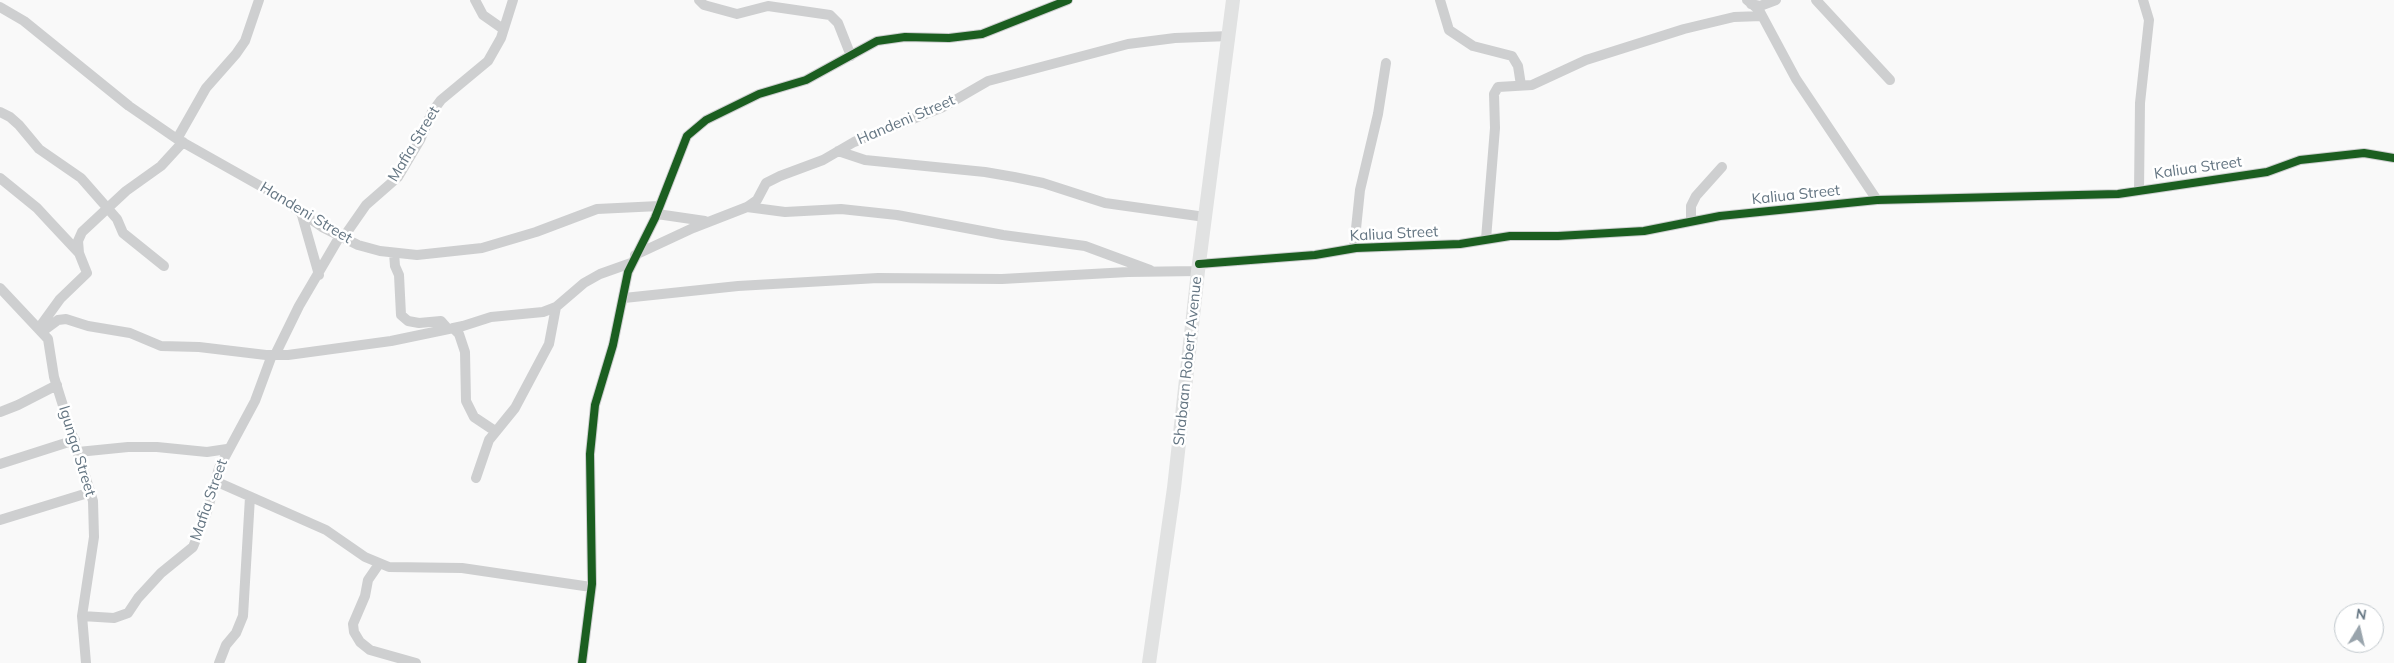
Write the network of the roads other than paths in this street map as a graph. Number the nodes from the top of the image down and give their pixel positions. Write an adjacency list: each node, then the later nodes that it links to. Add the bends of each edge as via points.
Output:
1 (259, 0): 21 (street, via 245,41 206,88)
2 (475, 0): 14 (street, via 483,15)
3 (513, 0): 14 (street, Mafia Street)
4 (699, 0): 16 (street, via 704,5 737,14 768,6 830,15 838,23)
5 (1068, 0): 16 (street, via 982,34 949,38 888,38)
6 (1233, 0): 15 (main road, Shabaan Robert Avenue)
7 (1440, 0): 19 (street, via 1450,30 1472,46 1512,56 1516,60)
8 (1776, 0): 11 (street, via 1760,6)
9 (1816, 0): 18 (street)
10 (2143, 0): 26 (street, via 2149,20 2140,103)
11 (1748, 2): 13 (street)
12 (0, 7): 21 (street, Handeni Street, via 24,21 129,106)
13 (1762, 16): 19 (street, via 1734,17 1674,32 1586,60 1532,85); 27 (street, via 1796,79)
14 (503, 29): 35 (street, Mafia Street, via 488,60 441,100 432,112 420,140 398,176 366,205)
15 (1230, 36): 22 (street, Handeni Street, via 1128,44 988,81 943,107); 32 (main road, Shabaan Robert Avenue)
16 (851, 56): 30 (street, via 806,80 759,94 694,128 681,146 673,176)
17 (1386, 63): 37 (street, via 1360,190)
18 (1890, 80)
19 (1521, 85): 36 (street, via 1501,85 1494,94 1495,128)
20 (0, 112): 29 (street, via 10,117 44,153 81,178)
21 (180, 140): 29 (street, via 161,166); 31 (street, Handeni Street)
22 (838, 151): 28 (street, Handeni Street, via 766,183 757,200); 32 (street, via 864,160 1014,177 1105,203)
23 (2394, 158): 26 (street, Kaliua Street, via 2364,153 2300,160 2266,172)
24 (1722, 168): 34 (street, via 1696,196 1691,206)
25 (0, 178): 38 (street, via 37,208)
26 (2139, 191): 27 (street, Kaliua Street, via 2096,195)
27 (1877, 200): 34 (street, Kaliua Street, via 1720,216)
28 (747, 207): 33 (street, Handeni Street); 43 (street, via 785,212 841,209 897,215 1084,246)
29 (108, 208): 38 (street, via 82,232 78,242); 41 (street, via 123,233)
30 (658, 210): 33 (street, Handeni Street); 39 (street, Handeni Street, via 597,210 482,248 417,255); 40 (street)
31 (301, 212): 35 (street, Handeni Street); 44 (street)
32 (1205, 217): 42 (main road, Shabaan Robert Avenue)
33 (709, 221): 40 (street, Handeni Street)
34 (1691, 222): 36 (street, Kaliua Street, via 1644,231)
35 (341, 237): 39 (street, Handeni Street); 44 (street, Mafia Street)
36 (1486, 239): 37 (street, Kaliua Street, via 1460,244)
37 (1354, 248): 42 (street, Kaliua Street)
38 (79, 253): 49 (street, via 87,273 53,307)
39 (394, 253): 48 (street, via 399,274 400,315 413,322 441,321)
40 (633, 259): 46 (street); 47 (street, Handeni Street, via 584,283)
41 (164, 266)
42 (1198, 268): 43 (street, Kaliua Street); 70 (main road, Shabaan Robert Avenue, via 1174,488)
43 (1153, 272): 46 (street, Kaliua Street, via 1002,279 878,278 747,285)
44 (319, 275): 50 (street, Mafia Street)
45 (0, 288): 49 (street, Igunga Street)
46 (624, 298): 64 (street, via 595,405 590,454)
47 (556, 307): 48 (street, via 543,312 485,318); 53 (street, via 549,344 515,408)
48 (451, 328): 50 (street, via 371,344); 53 (street, via 459,334 465,352 466,401 480,423)
49 (41, 329): 50 (street, via 66,318 88,326 130,333 161,346); 51 (street, Igunga Street, via 48,339)
50 (273, 355): 55 (street, Mafia Street, via 244,424)
51 (56, 385): 52 (street); 54 (street, Igunga Street)
52 (0, 412)
53 (495, 431): 58 (street)
54 (75, 440): 56 (street, Igunga Street); 57 (street)
55 (227, 449): 56 (street, via 207,452 128,447); 59 (street, Mafia Street)
56 (78, 452): 60 (street, Igunga Street)
57 (0, 464)
58 (476, 478)
59 (215, 481): 61 (street); 65 (street, Mafia Street, via 197,540 186,554 161,573 128,614 114,618)
60 (90, 492): 62 (street); 65 (street, Igunga Street, via 94,537)
61 (250, 497): 63 (street, via 326,530); 67 (street, via 243,616)
62 (0, 520)
63 (379, 564): 64 (street, via 403,569 428,566 462,568); 68 (street, via 368,580 353,624 354,632 370,650)
64 (591, 587): 69 (street)
65 (82, 616): 66 (street, Igunga Street)
66 (86, 663)
67 (219, 663)
68 (416, 663)
69 (582, 663)
70 (1149, 663)

